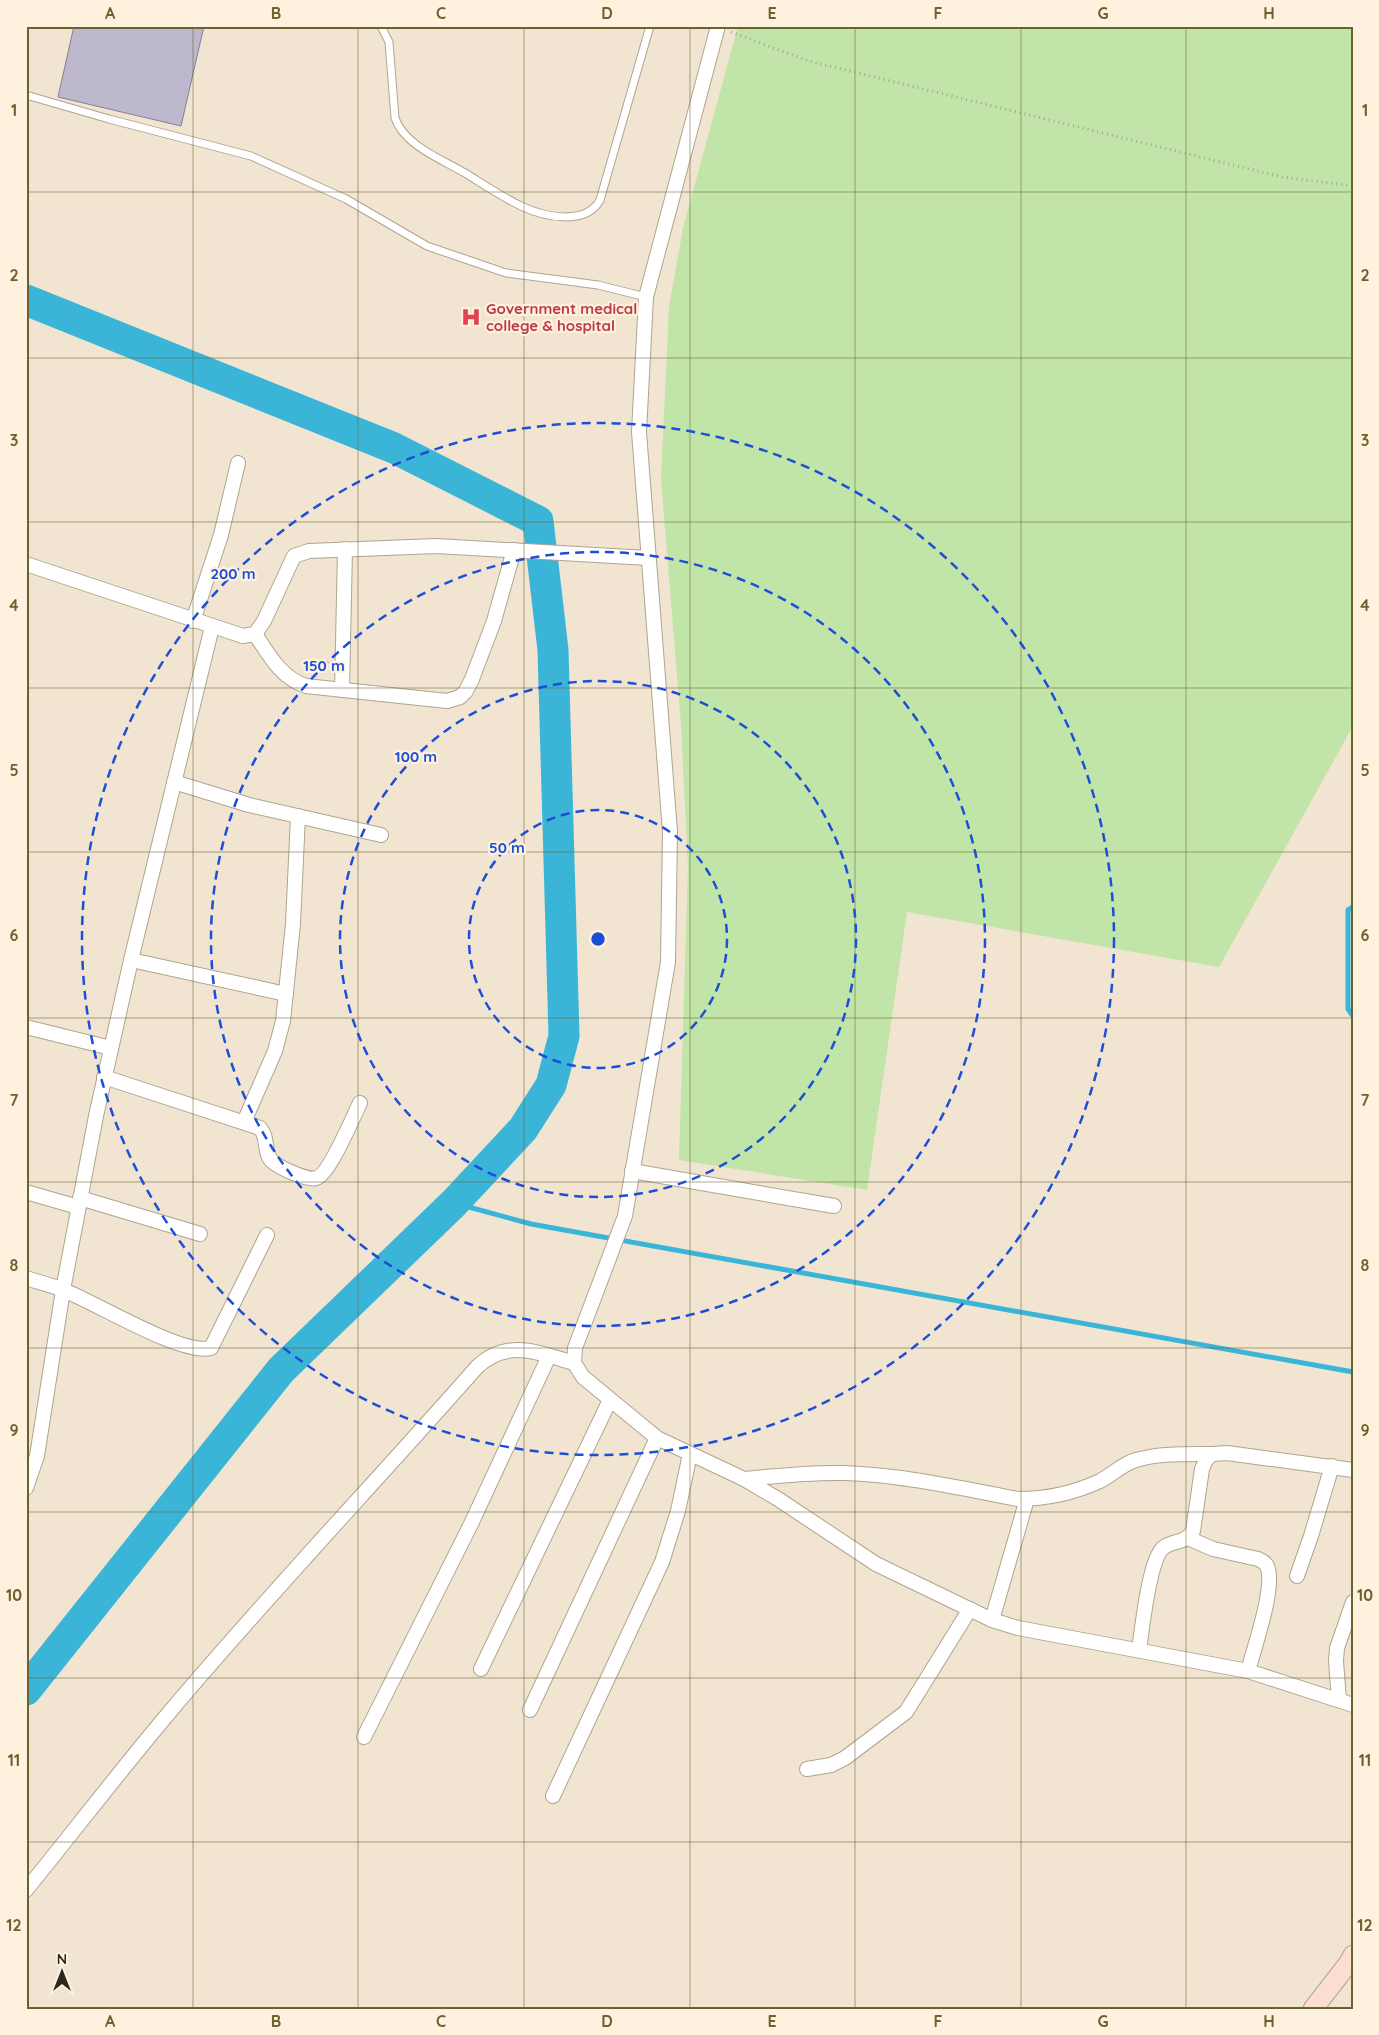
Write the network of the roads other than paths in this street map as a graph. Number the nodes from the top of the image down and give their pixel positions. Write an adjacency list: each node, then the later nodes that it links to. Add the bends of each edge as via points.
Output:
1 (381, 26): 2 (lane, via 389,42 395,118 405,135 522,207 575,217 595,208 602,192)
2 (650, 26)
3 (718, 27): 5 (street)
4 (26, 95): 5 (lane, via 251,156 346,199 427,246 506,273 598,285)
5 (646, 297): 9 (street, via 639,432)
6 (238, 463): 11 (street, via 221,535)
7 (345, 549): 8 (street, via 436,546); 13 (street, via 309,551 294,556); 14 (street)
8 (521, 550): 9 (street); 14 (street, via 472,679 460,697 447,701)
9 (648, 558): 25 (street, via 670,832 668,962)
10 (26, 564): 11 (street)
11 (193, 621): 12 (street)
12 (212, 627): 13 (street, via 243,636); 15 (street)
13 (255, 634): 14 (street, via 281,672 294,682)
14 (342, 690)
15 (174, 782): 16 (street, via 249,806); 18 (street)
16 (298, 816): 17 (street); 19 (street)
17 (381, 835)
18 (131, 960): 19 (street); 21 (street)
19 (286, 994): 24 (street, via 279,1040)
20 (26, 1027): 21 (street)
21 (111, 1048): 22 (street)
22 (104, 1077): 24 (street); 27 (street)
23 (360, 1103): 24 (street, via 331,1161 323,1174 316,1178 305,1178 274,1163 268,1156 264,1133)
24 (244, 1122)
25 (632, 1171): 28 (street); 34 (street, via 624,1216 575,1348)
26 (26, 1192): 27 (street)
27 (79, 1203): 29 (street); 32 (street)
28 (834, 1206)
29 (200, 1234)
30 (268, 1235): 32 (street, via 211,1348 192,1348 160,1336)
31 (26, 1278): 32 (street)
32 (63, 1290): 42 (street, via 36,1456)
33 (549, 1356): 34 (street); 55 (street, via 471,1524); 58 (street, via 514,1349 486,1358 477,1367 168,1714)
34 (574, 1363): 35 (street, via 583,1377)
35 (610, 1400): 36 (street); 50 (street)
36 (657, 1438): 37 (street); 54 (street)
37 (690, 1454): 41 (street); 57 (street, via 678,1511 662,1562)
38 (1212, 1454): 39 (street); 43 (street, via 1170,1453 1136,1460 1100,1481 1076,1490); 44 (street, via 1202,1469 1193,1531)
39 (1332, 1466): 40 (street); 45 (street)
40 (1353, 1470)
41 (744, 1479): 43 (street, via 845,1474 916,1480); 47 (street, via 876,1564)
42 (26, 1488)
43 (1027, 1499): 48 (street)
44 (1188, 1538): 49 (street, via 1164,1547 1160,1552 1150,1585); 51 (street, via 1212,1549 1258,1559 1268,1568 1268,1596)
45 (1297, 1576)
46 (1353, 1602): 52 (street, via 1337,1648)
47 (970, 1610): 48 (street); 56 (street, via 906,1712 845,1758 831,1765)
48 (992, 1620): 49 (street, via 1018,1628)
49 (1140, 1650): 51 (street)
50 (482, 1669)
51 (1248, 1671): 52 (street)
52 (1339, 1700): 53 (street)
53 (1353, 1705)
54 (530, 1710)
55 (364, 1737)
56 (807, 1769)
57 (553, 1796)
58 (26, 1890)
59 (1353, 1954): 60 (street)
60 (1313, 2009)

